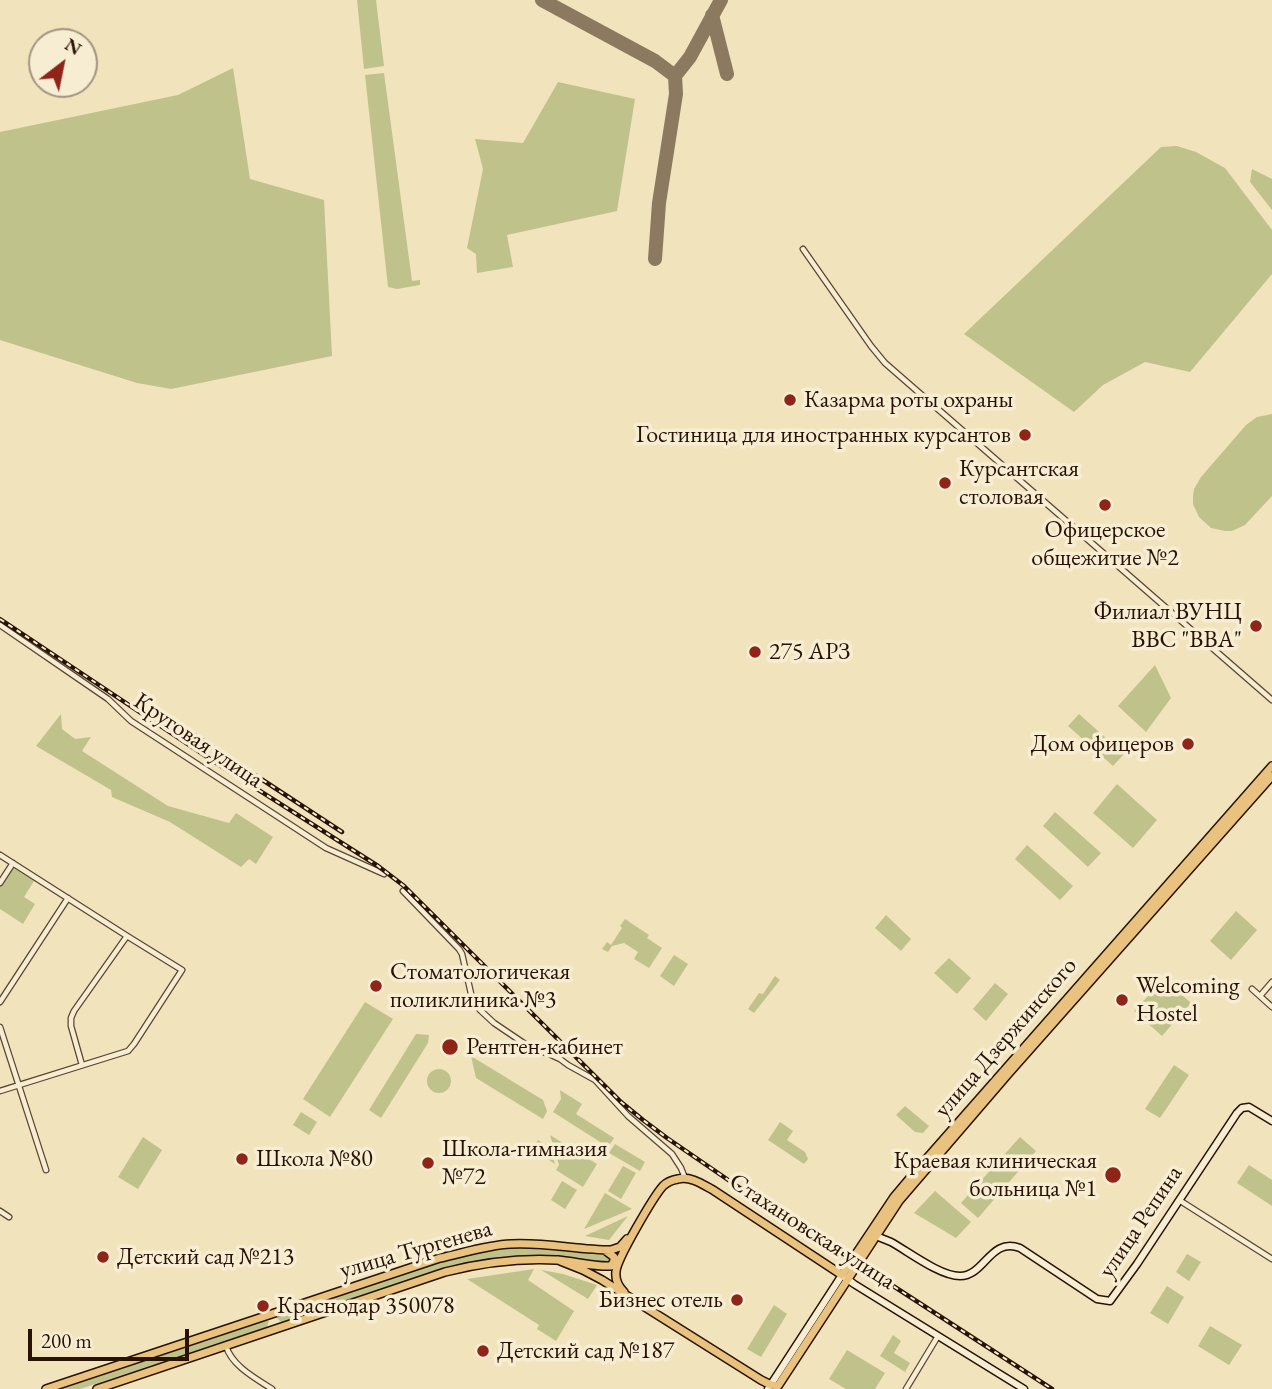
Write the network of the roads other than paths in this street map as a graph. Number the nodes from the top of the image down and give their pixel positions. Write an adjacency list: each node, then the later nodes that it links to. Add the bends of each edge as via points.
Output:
1 (803, 249): 3 (street, via 885,363)
2 (0, 625): 8 (street, Круговая улица, via 131,720 326,848)
3 (1272, 700)
4 (1272, 766): 33 (main road, улица Дзержинского, via 894,1197)
5 (1272, 776): 29 (main road, улица Дзержинского, via 924,1170)
6 (0, 855): 7 (street)
7 (13, 863): 9 (street); 11 (street)
8 (384, 874)
9 (0, 883)
10 (403, 891): 24 (street, via 459,948 471,998 480,1010 534,1050 595,1080 673,1154)
11 (68, 898): 12 (street); 16 (street)
12 (127, 936): 19 (street, via 71,1018); 19 (street, via 183,970 128,1051)
13 (1272, 982): 15 (street)
14 (1252, 989): 15 (street)
15 (1260, 996): 17 (street)
16 (0, 1002)
17 (1272, 1007)
18 (0, 1027): 20 (street)
19 (82, 1065): 20 (street)
20 (19, 1084): 21 (street); 23 (street)
21 (0, 1091)
22 (1272, 1121): 25 (street, улица Репина, via 1249,1107 1239,1110)
23 (46, 1170)
24 (685, 1178): 28 (main road, via 663,1187); 33 (main road, Стахановская улица, via 713,1190)
25 (1178, 1200): 29 (street, улица Репина, via 1110,1301 1097,1299 1013,1245 999,1249 972,1273 958,1277); 31 (street)
26 (0, 1211): 27 (street)
27 (9, 1217)
28 (636, 1228): 30 (main road, via 620,1247); 34 (main road, via 617,1266 616,1277)
29 (876, 1236): 33 (main road, улица Дзержинского)
30 (602, 1250): 32 (main road, улица Тургенева, via 614,1257 611,1266); 35 (main road, улица Тургенева, via 540,1244 494,1246 430,1261)
31 (1272, 1259)
32 (558, 1260): 34 (main road, улица Тургенева); 37 (main road, улица Тургенева, via 454,1270)
33 (845, 1277): 39 (street, Стахановская улица); 41 (main road, улица Дзержинского)
34 (627, 1295): 41 (main road, улица Тургенева)
35 (279, 1311): 36 (main road, улица Тургенева); 37 (main road, via 277,1322)
36 (263, 1317): 38 (main road, via 271,1323); 42 (main road, улица Тургенева)
37 (289, 1325): 38 (main road, улица Тургенева)
38 (264, 1334): 40 (main road, улица Тургенева)
39 (938, 1336): 45 (street); 46 (street, Стахановская улица)
40 (226, 1346): 43 (main road, улица Тургенева); 44 (street, via 236,1364)
41 (775, 1388)
42 (46, 1389)
43 (97, 1389)
44 (272, 1389)
45 (906, 1389)
46 (1024, 1389)

